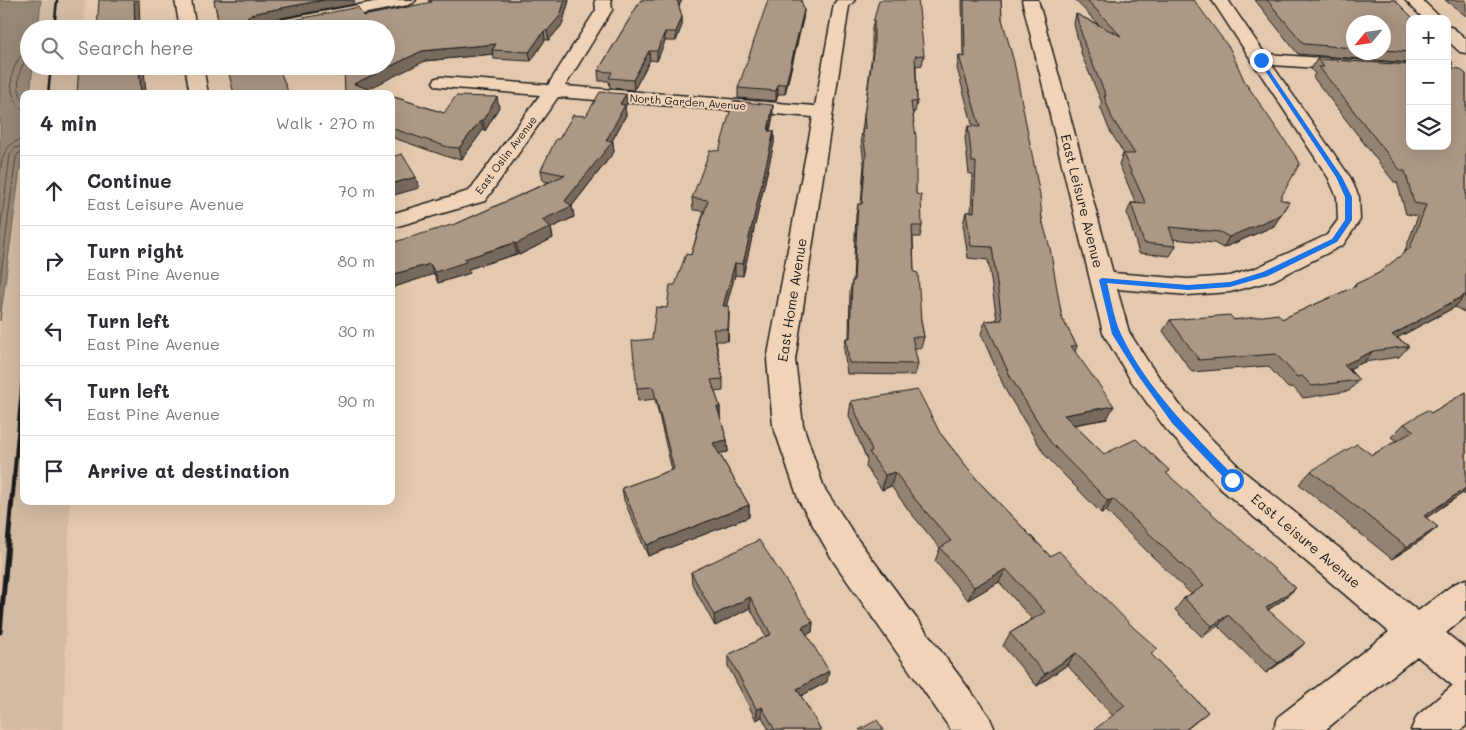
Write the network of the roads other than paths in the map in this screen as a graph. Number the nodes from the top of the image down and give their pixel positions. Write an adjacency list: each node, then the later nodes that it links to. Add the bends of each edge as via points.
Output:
1 (182, 0): 9 (street)
2 (603, 0): 18 (street, East Oslin Avenue, via 604,10)
3 (847, 0): 19 (street, East Home Avenue, via 842,4)
4 (1030, 0): 21 (street, East Leisure Avenue)
5 (1220, 0): 13 (street)
6 (1413, 0): 8 (street)
7 (400, 1): 10 (street)
8 (1430, 15)
9 (186, 20)
10 (305, 20)
11 (1451, 35): 12 (street)
12 (1466, 48)
13 (1261, 60): 14 (street); 21 (street, via 1339,177 1348,197 1349,220 1335,240 1265,274 1230,284 1188,287)
14 (1406, 69)
15 (196, 75): 17 (street)
16 (442, 82): 18 (street)
17 (198, 90)
18 (553, 91): 19 (street, North Garden Avenue); 20 (street, East Oslin Avenue, via 478,196)
19 (824, 112): 26 (street, East Home Avenue, via 781,360 788,425 810,492 846,551)
20 (395, 220)
21 (1102, 280): 23 (street, East Leisure Avenue, via 1116,334 1175,420 1232,480)
22 (1466, 595): 23 (street)
23 (1417, 632): 24 (street, East Leisure Avenue); 27 (street)
24 (1466, 673)
25 (1466, 700): 28 (street)
26 (975, 730)
27 (1293, 730)
28 (1431, 730)

